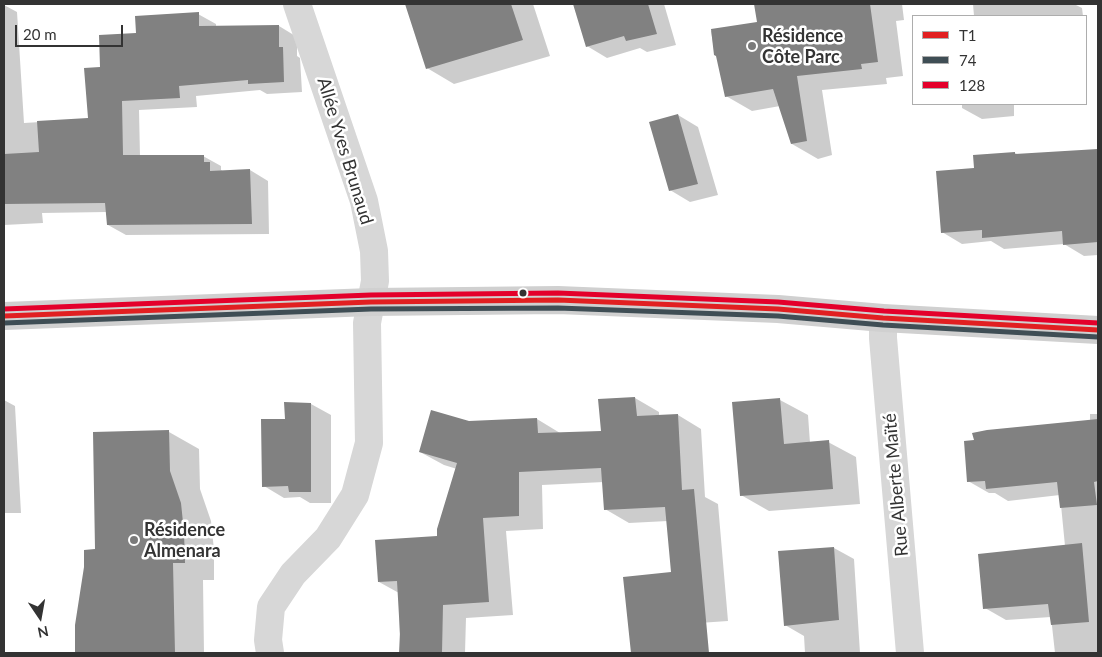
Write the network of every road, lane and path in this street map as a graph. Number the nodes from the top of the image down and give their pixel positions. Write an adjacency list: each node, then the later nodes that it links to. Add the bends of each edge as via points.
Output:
1 (297, 4): 2 (street, Allée Yves Brunaud, via 364,201 374,251 375,281)
2 (371, 302): 3 (main road); 4 (main road, via 558,300 778,309); 6 (street, Allée Yves Brunaud, via 367,323 369,443 360,478 355,495 328,538 293,574 271,607)
3 (4, 316)
4 (883, 318): 5 (main road); 7 (street, Rue Alberte Maïté)
5 (1098, 330)
6 (270, 653)
7 (910, 653)

